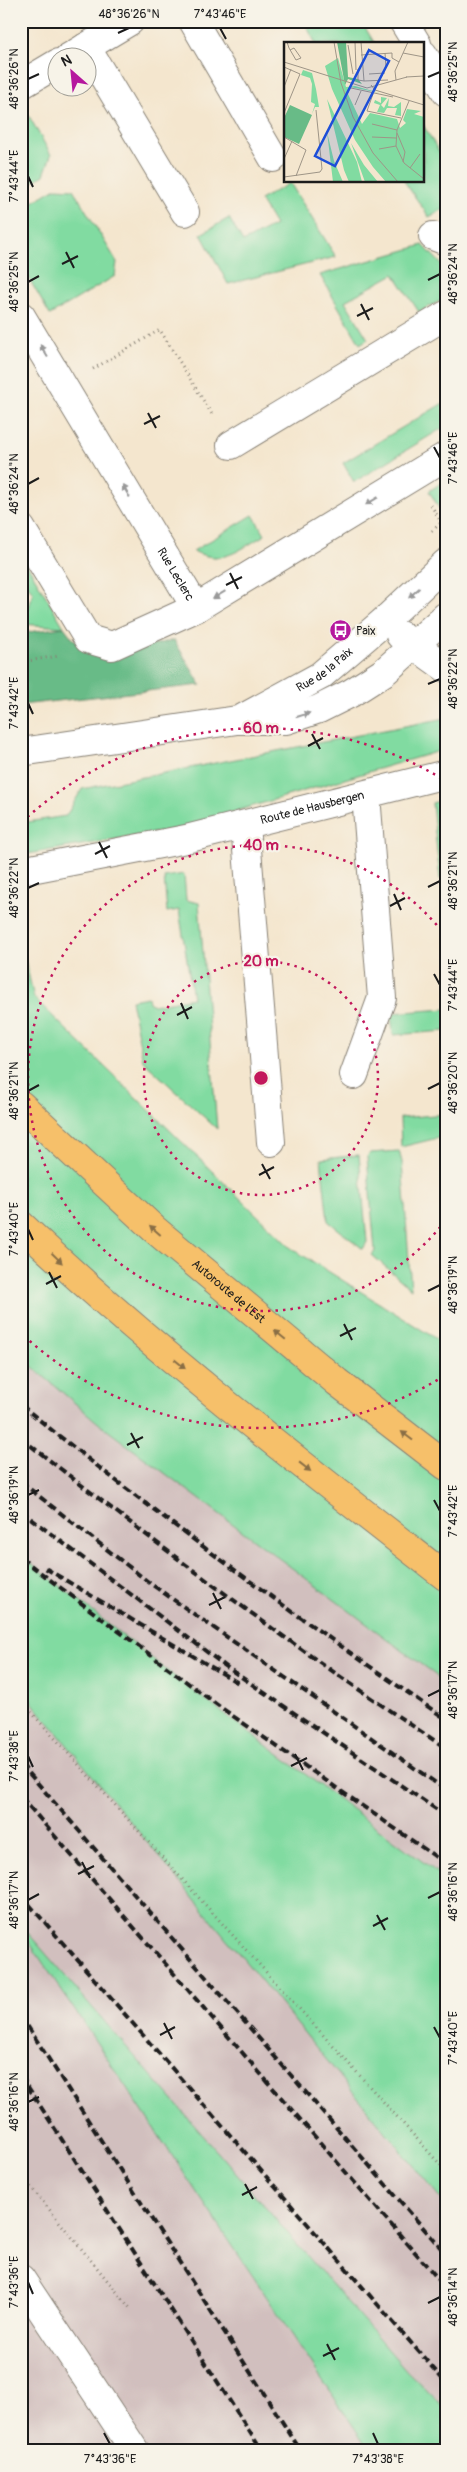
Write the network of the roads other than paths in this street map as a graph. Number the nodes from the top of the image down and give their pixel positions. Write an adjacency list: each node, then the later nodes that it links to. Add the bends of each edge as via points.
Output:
1 (130, 21): 5 (street)
2 (193, 21): 11 (street)
3 (404, 21): 4 (street)
4 (416, 42)
5 (84, 48)
6 (424, 56): 10 (street)
7 (48, 69): 9 (street)
8 (98, 83): 12 (street)
9 (21, 84)
10 (446, 92)
11 (273, 158)
12 (185, 212)
13 (446, 315): 15 (street)
14 (21, 316): 19 (street, Rue Leclerc, one-way to 14)
15 (231, 445)
16 (446, 456): 19 (street, Rue Leclerc, one-way to 19)
17 (21, 528): 19 (street, via 88,639 112,646)
18 (446, 563): 21 (street, Rue de la Paix, one-way to 21)
19 (196, 608)
20 (446, 616): 22 (street)
21 (382, 624): 22 (street); 24 (street, Rue de la Paix, via 320,676)
22 (416, 645): 23 (street); 24 (street, one-way to 22, via 286,720 320,709 384,672)
23 (446, 668)
24 (232, 721): 25 (street)
25 (21, 752)
26 (446, 774): 27 (street, Route de Hausbergen)
27 (366, 795): 28 (street, Route de Hausbergen); 30 (street, via 382,998)
28 (245, 825): 29 (street, Route de Hausbergen); 32 (street)
29 (31, 869)
30 (354, 1075)
31 (21, 1104): 34 (highway, Autoroute de l’Est, one-way to 31, via 337,1382 154,1229)
32 (271, 1142)
33 (21, 1224): 35 (highway, one-way to 35, via 89,1289 226,1403)
34 (446, 1466)
35 (446, 1577)
36 (21, 2279): 37 (street)
37 (135, 2451)

